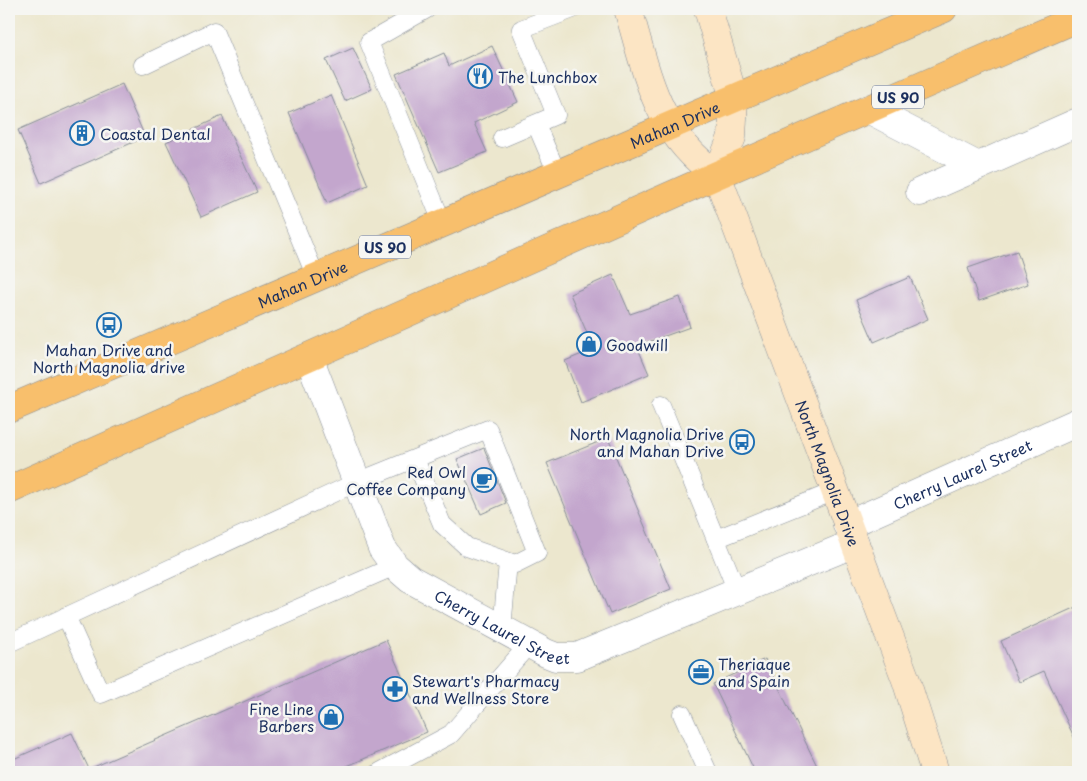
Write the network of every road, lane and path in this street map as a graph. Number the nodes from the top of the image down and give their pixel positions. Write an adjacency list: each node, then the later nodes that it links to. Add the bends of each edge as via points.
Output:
1 (427, 9): 18 (lane, via 369,42)
2 (573, 9): 11 (lane, via 522,30 556,116)
3 (628, 9): 12 (main road)
4 (708, 9): 8 (main road)
5 (928, 12): 8 (main road, US 90)
6 (1078, 18): 9 (main road, US 90)
7 (142, 65): 19 (lane, via 214,31)
8 (734, 99): 12 (main road, Mahan Drive / US 90); 16 (main road, via 732,137)
9 (868, 109): 14 (street); 16 (main road, US 90)
10 (1078, 122): 14 (street)
11 (536, 124): 13 (lane); 15 (lane)
12 (668, 126): 15 (main road, Mahan Drive / US 90); 16 (main road, via 689,153)
13 (502, 138)
14 (978, 166): 17 (street)
15 (557, 173): 18 (main road, Mahan Drive / US 90)
16 (717, 175): 20 (main road, US 90); 27 (main road, North Magnolia Drive)
17 (920, 192)
18 (442, 222): 19 (main road, Mahan Drive / US 90)
19 (316, 277): 22 (main road, Mahan Drive / US 90)
20 (310, 357): 25 (street, Cherry Laurel Street); 26 (main road, US 90)
21 (661, 405): 29 (lane)
22 (9, 409)
23 (1078, 422): 28 (street, Cherry Laurel Street)
24 (415, 459): 25 (lane); 30 (lane, via 442,524 467,547); 30 (lane, via 488,429 538,553 516,564)
25 (357, 482): 31 (street, Cherry Laurel Street, via 382,548); 33 (lane)
26 (9, 490)
27 (835, 490): 28 (main road, North Magnolia Drive); 29 (lane)
28 (851, 534): 32 (street, Cherry Laurel Street); 40 (main road, North Magnolia Drive, via 906,680)
29 (716, 539): 32 (lane)
30 (508, 562): 34 (lane)
31 (395, 566): 33 (lane, via 101,694); 34 (street, Cherry Laurel Street, via 410,579)
32 (737, 591): 36 (street, Cherry Laurel Street, via 577,657 556,657)
33 (66, 616): 35 (lane)
34 (502, 629): 36 (street, Cherry Laurel Street)
35 (9, 643)
36 (529, 644): 38 (lane, via 451,734)
37 (682, 714): 39 (lane)
38 (380, 772)
39 (708, 772)
40 (935, 772)

